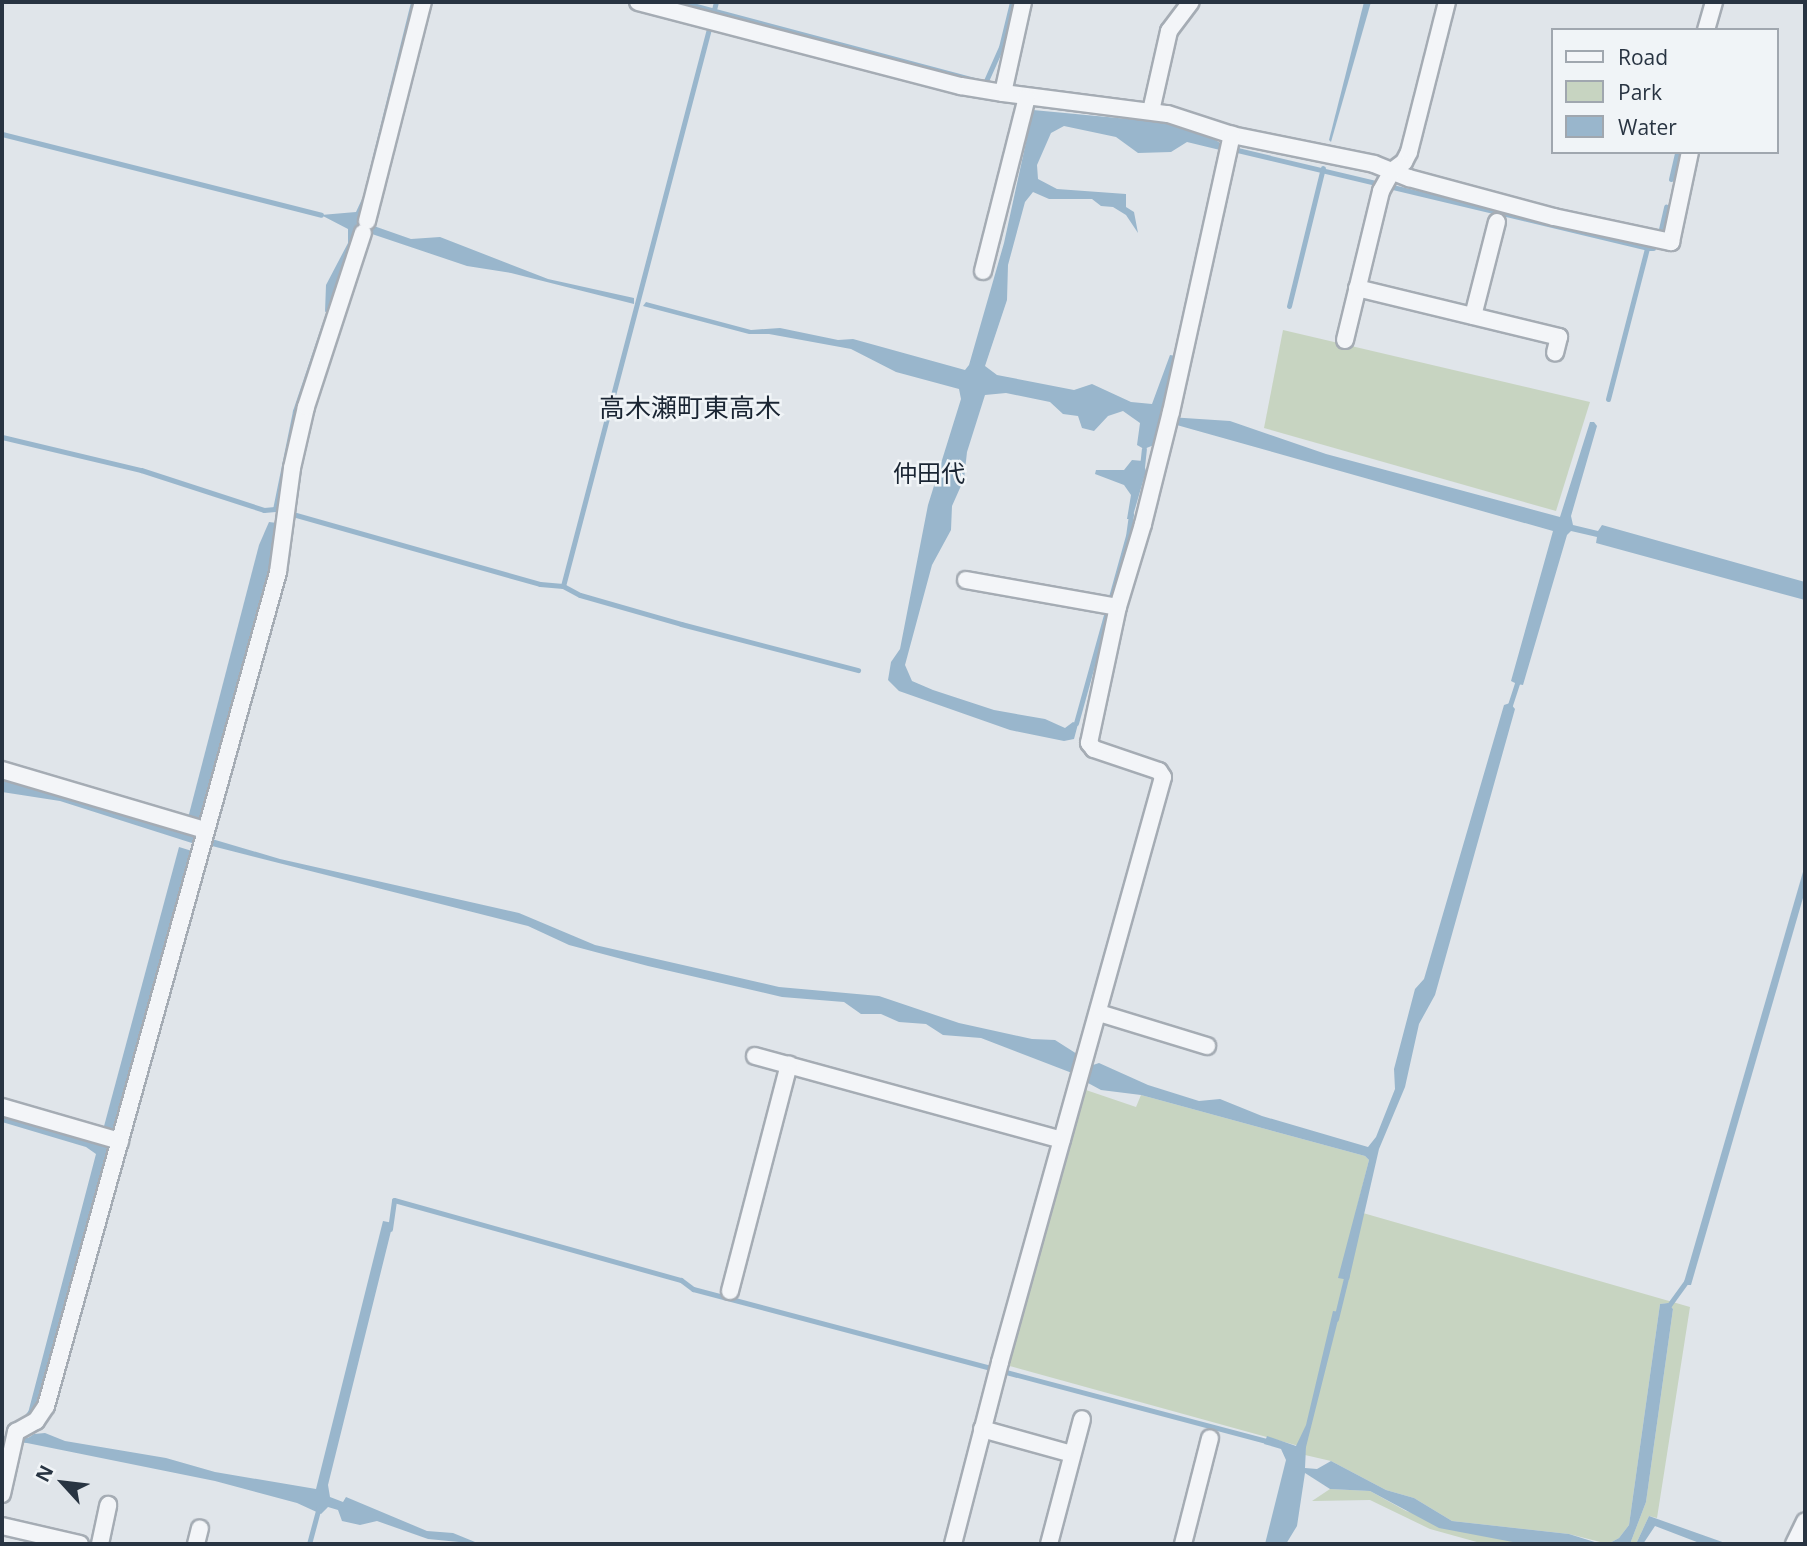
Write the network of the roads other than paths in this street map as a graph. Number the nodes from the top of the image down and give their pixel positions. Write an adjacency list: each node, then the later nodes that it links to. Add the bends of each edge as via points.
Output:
1 (424, 2): 23 (street, via 365,227 306,407 278,572)
2 (638, 2): 8 (street)
3 (1023, 2): 8 (street)
4 (1191, 2): 10 (street, via 1169,31)
5 (1447, 2): 13 (street, via 1409,152)
6 (1714, 2): 7 (street)
7 (1707, 28)
8 (1003, 93): 9 (street)
9 (1027, 97): 10 (street); 15 (street)
10 (1151, 111): 11 (street)
11 (1232, 135): 13 (street); 21 (street, via 1143,524)
12 (1690, 154): 13 (street, via 1671,242 1554,217)
13 (1392, 171): 16 (street, via 1381,191)
14 (1497, 222): 17 (street)
15 (983, 271)
16 (1357, 288): 17 (street); 18 (street)
17 (1473, 316): 19 (street, via 1559,337)
18 (1345, 340)
19 (1555, 353)
20 (966, 580): 21 (street)
21 (1110, 605): 24 (street, via 1089,743 1094,749 1159,771 1163,777)
22 (2, 770): 23 (street)
23 (202, 838): 30 (street)
24 (1099, 1013): 25 (street); 29 (street)
25 (1207, 1046)
26 (755, 1056): 27 (street)
27 (789, 1065): 29 (street); 31 (street)
28 (2, 1107): 30 (street)
29 (1062, 1140): 33 (street)
30 (120, 1141): 34 (street, via 46,1406 36,1421)
31 (730, 1291)
32 (1082, 1419): 36 (street)
33 (982, 1429): 36 (street); 43 (street)
34 (10, 1435): 37 (street)
35 (1210, 1438): 45 (street)
36 (1072, 1454): 44 (street)
37 (2, 1494)
38 (108, 1505): 42 (street)
39 (1805, 1521): 46 (street)
40 (2, 1525): 41 (street)
41 (80, 1544)
42 (100, 1544)
43 (953, 1544)
44 (1049, 1544)
45 (1183, 1544)
46 (1794, 1544)

